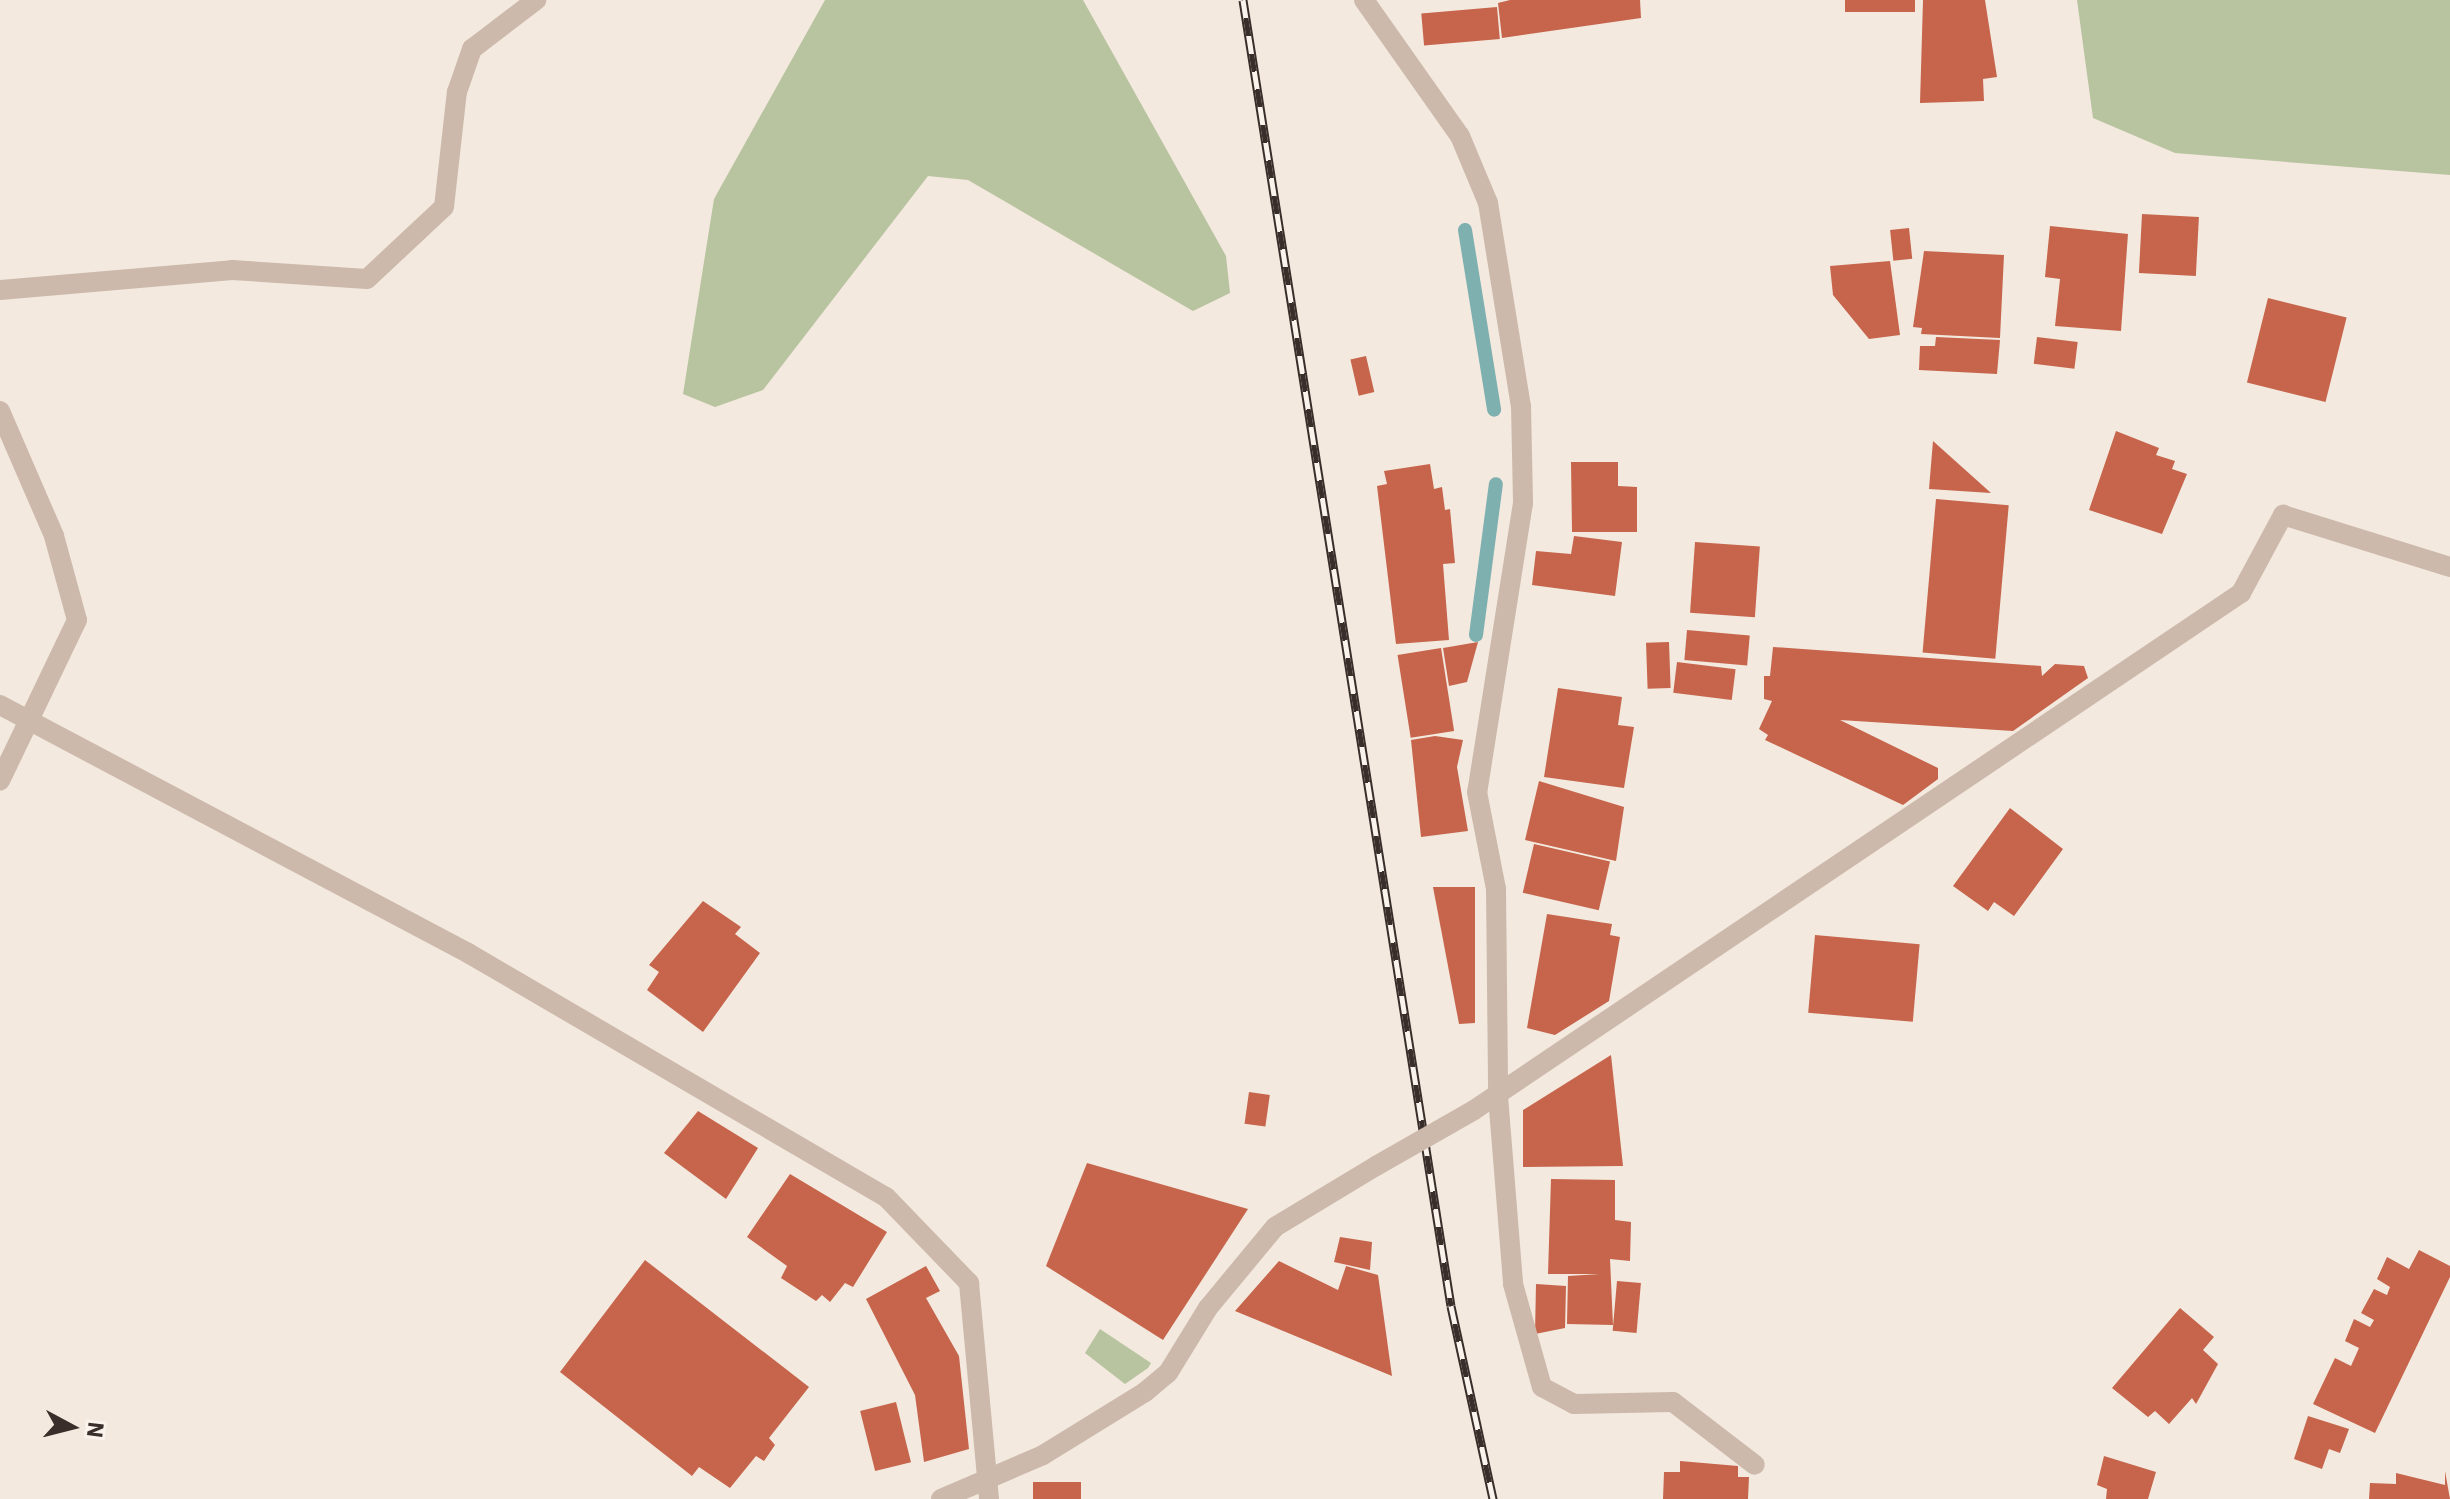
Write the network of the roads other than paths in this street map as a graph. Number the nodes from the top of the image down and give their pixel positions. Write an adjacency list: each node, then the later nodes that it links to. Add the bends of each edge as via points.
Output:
1 (536, 0): 3 (street, via 472,49 457,92 444,207 367,279 232,270)
2 (1364, 0): 9 (street, via 1460,136 1488,203 1521,406 1523,503 1477,792 1496,889)
3 (0, 290)
4 (0, 411): 7 (street, via 54,536 77,620)
5 (2450, 567): 9 (street, via 2283,515 2241,593)
6 (0, 705): 7 (street)
7 (31, 719): 8 (street); 11 (street, via 468,953 886,1197 969,1283)
8 (0, 781)
9 (1498, 1096): 10 (street, via 1513,1284 1542,1387 1574,1404 1673,1402); 11 (street, bridge, via 1275,1227 1208,1308 1168,1373)
10 (1755, 1465)
11 (988, 1489): 12 (street)
12 (941, 1499)

